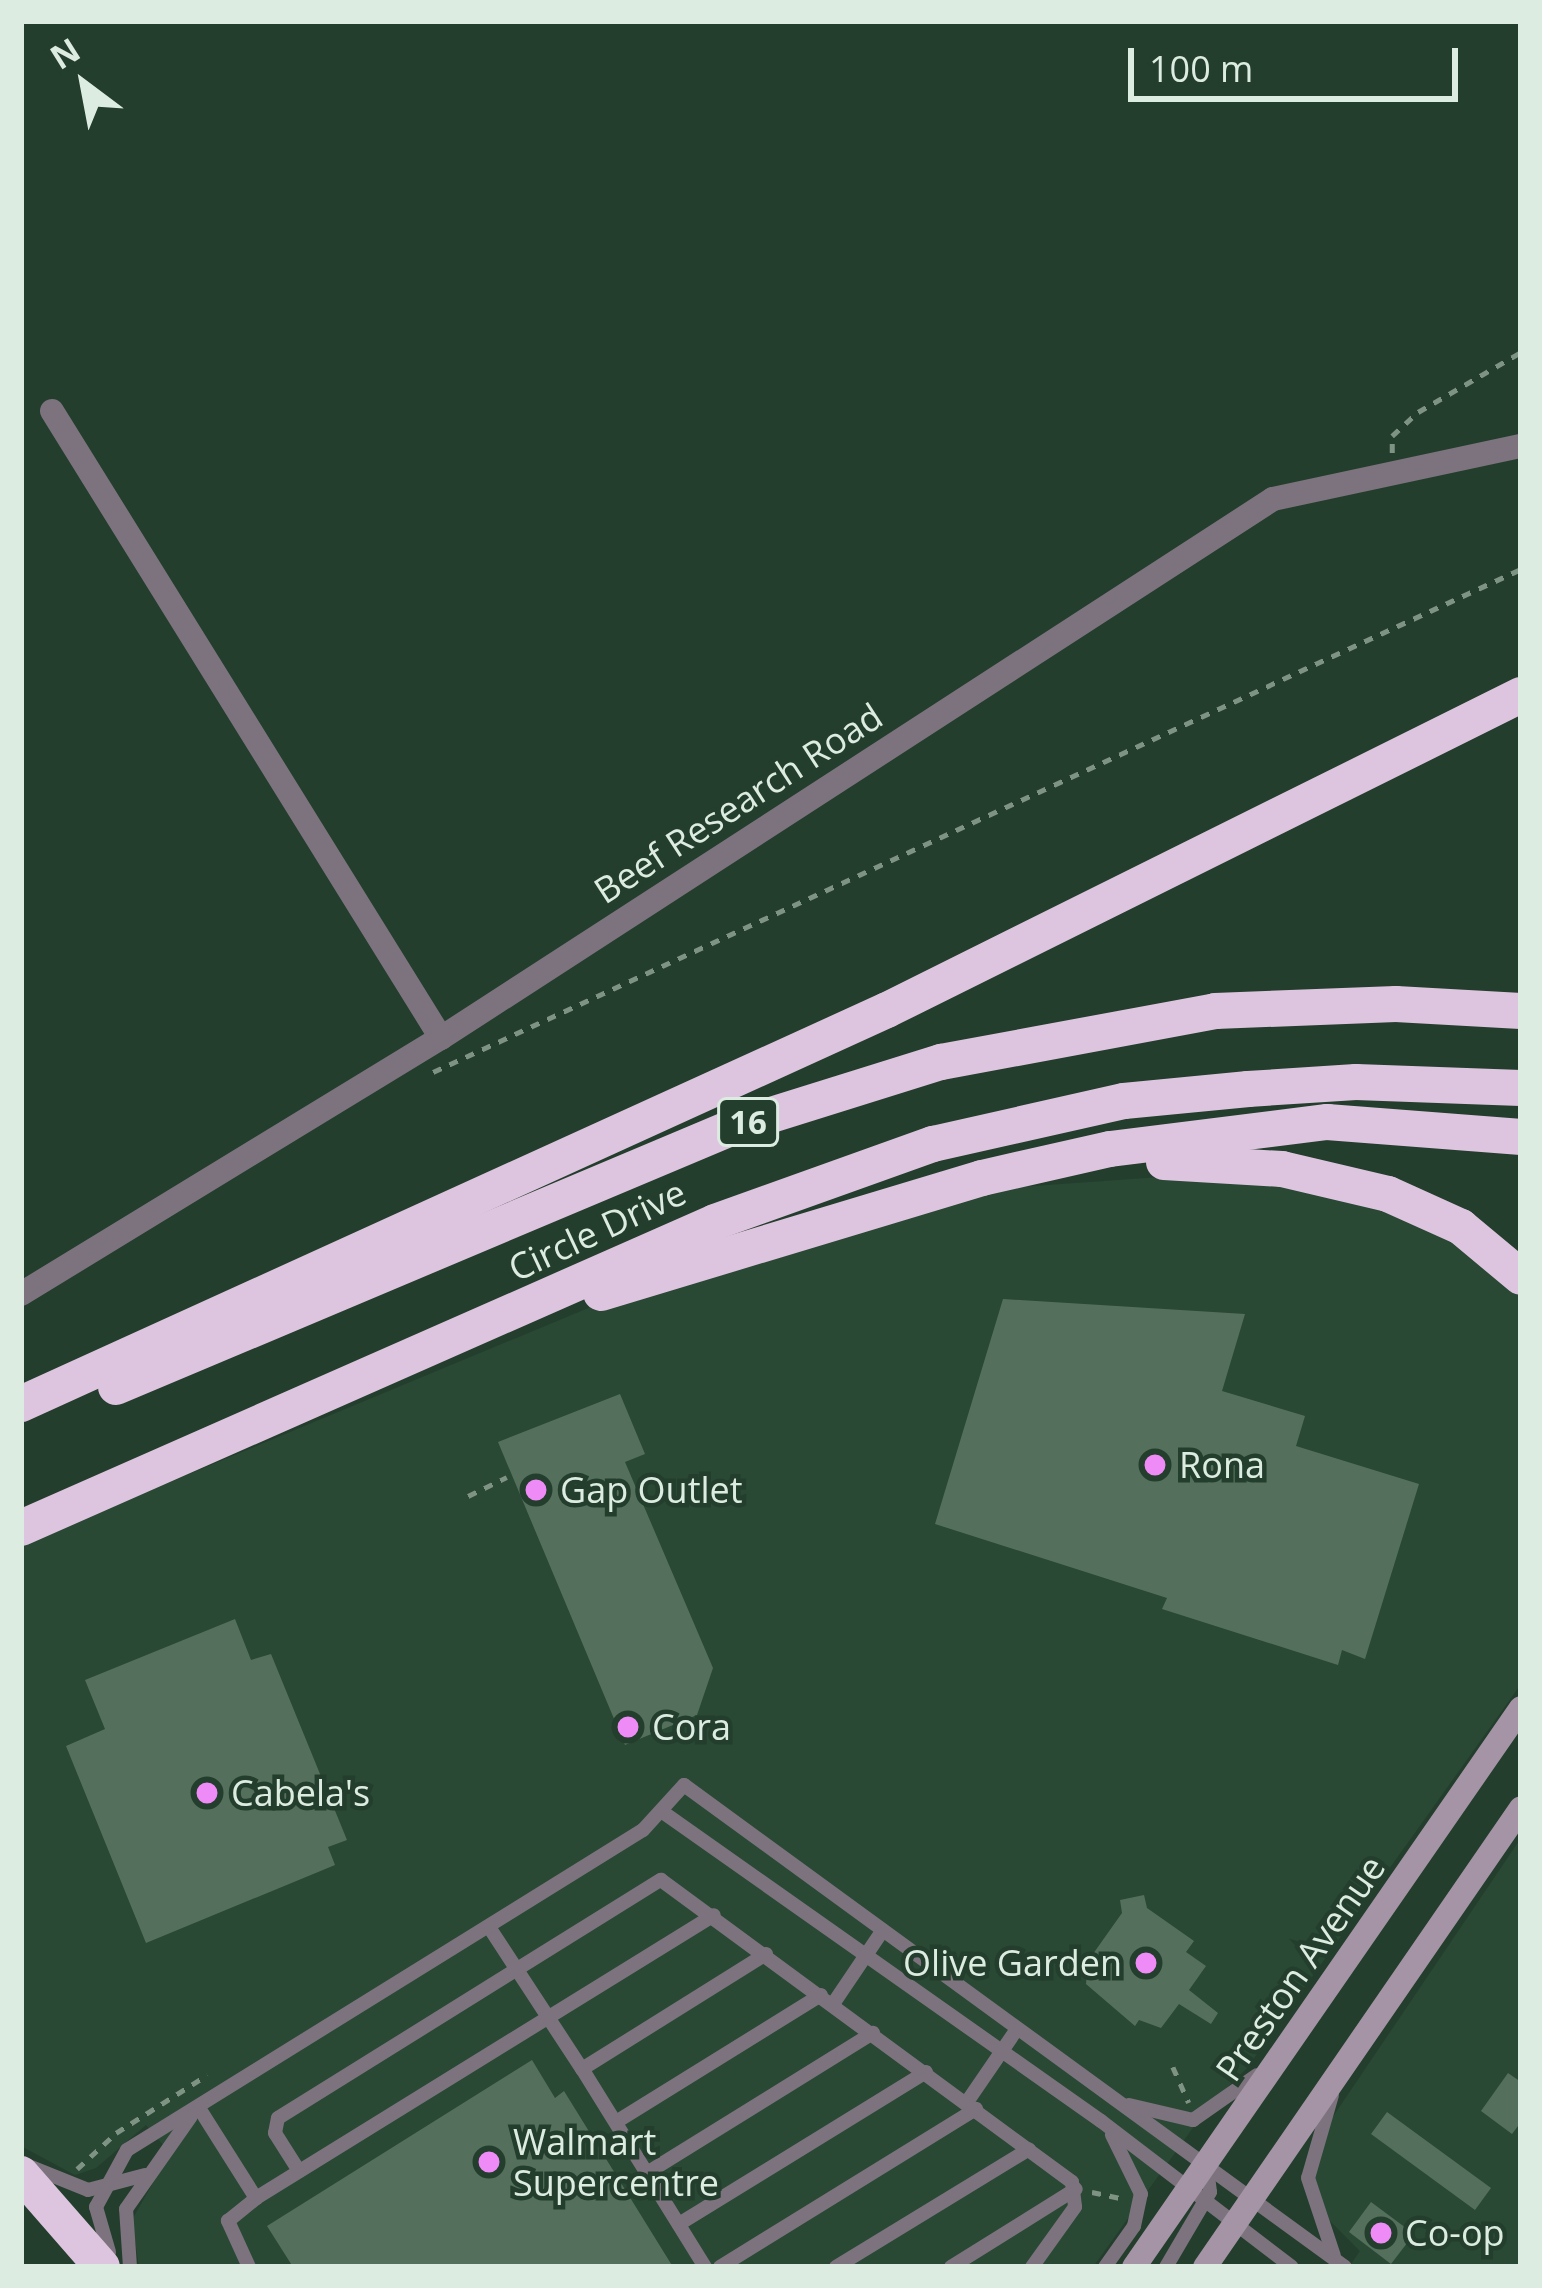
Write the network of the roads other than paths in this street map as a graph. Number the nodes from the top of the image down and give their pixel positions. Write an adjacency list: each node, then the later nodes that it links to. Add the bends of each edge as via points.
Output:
1 (52, 411): 7 (street)
2 (1521, 446): 7 (street, Beef Research Road, via 1273,500)
3 (1521, 695): 5 (highway)
4 (1521, 723): 5 (highway)
5 (1136, 892): 14 (highway)
6 (1521, 1011): 15 (highway, Circle Drive / 16, via 1396,1004 1215,1011 941,1062 733,1127)
7 (441, 1038): 12 (street, Beef Research Road)
8 (1521, 1088): 13 (highway, Circle Drive / 16, via 1356,1082 1248,1089 1124,1101 1001,1127 851,1169)
9 (1521, 1137): 10 (highway, via 1327,1122 1110,1149)
10 (982, 1178): 11 (highway, via 1173,1162 1320,1176 1441,1215); 13 (highway, via 602,1293)
11 (1521, 1277)
12 (21, 1294)
13 (556, 1296): 16 (highway, Circle Drive / 16)
14 (21, 1404)
15 (21, 1427)
16 (21, 1528)
17 (1521, 1708): 31 (main road, Preston Avenue)
18 (664, 1813): 21 (lane); 22 (lane, via 684,1785); 24 (lane)
19 (1519, 1814): 34 (main road)
20 (714, 1915): 23 (lane); 25 (lane, via 661,1880); 27 (lane)
21 (489, 1927): 25 (lane); 37 (lane)
22 (883, 1930): 24 (lane); 28 (lane)
23 (766, 1954): 26 (lane); 32 (lane)
24 (866, 1955): 26 (lane); 30 (lane)
25 (516, 1968): 27 (lane); 43 (lane, via 274,2122)
26 (827, 1999): 29 (lane); 39 (lane)
27 (547, 2015): 32 (lane); 43 (lane)
28 (1017, 2029): 30 (lane); 35 (lane)
29 (873, 2033): 33 (lane); 46 (lane)
30 (1002, 2052): 36 (lane); 38 (lane)
31 (1285, 2054): 35 (lane, via 1193,2120); 42 (main road, Preston Avenue)
32 (582, 2069): 39 (lane)
33 (926, 2072): 36 (lane); 52 (lane)
34 (1335, 2083): 51 (main road); 54 (lane, via 1308,2178)
35 (1123, 2104): 42 (lane)
36 (971, 2106): 40 (lane); 60 (lane)
37 (196, 2110): 45 (lane); 47 (lane, via 127,2150); 50 (lane)
38 (1101, 2121): 49 (lane); 64 (lane, via 1142,2189 1134,2226)
39 (616, 2122): 46 (lane)
40 (1029, 2149): 48 (lane); 61 (lane)
41 (21, 2162): 47 (lane, via 74,2187)
42 (1207, 2166): 49 (main road, Preston Avenue); 51 (lane)
43 (299, 2171): 50 (lane)
44 (21, 2174): 55 (highway)
45 (147, 2174): 47 (lane); 57 (lane, via 122,2225)
46 (647, 2174): 52 (lane)
47 (103, 2189): 56 (lane, via 95,2218)
48 (1076, 2189): 62 (lane); 63 (lane, via 1075,2206)
49 (1197, 2197): 53 (lane); 65 (main road, Preston Avenue); 66 (lane)
50 (256, 2198): 58 (lane, via 228,2222)
51 (1254, 2201): 53 (main road); 54 (lane)
52 (679, 2224): 59 (lane)
53 (1235, 2226): 67 (main road); 68 (lane)
54 (1341, 2264)
55 (102, 2267)
56 (117, 2267)
57 (130, 2267)
58 (249, 2267)
59 (705, 2267)
60 (720, 2267)
61 (836, 2267)
62 (951, 2267)
63 (1032, 2267)
64 (1105, 2267)
65 (1134, 2267)
66 (1166, 2267)
67 (1205, 2267)
68 (1292, 2267)

